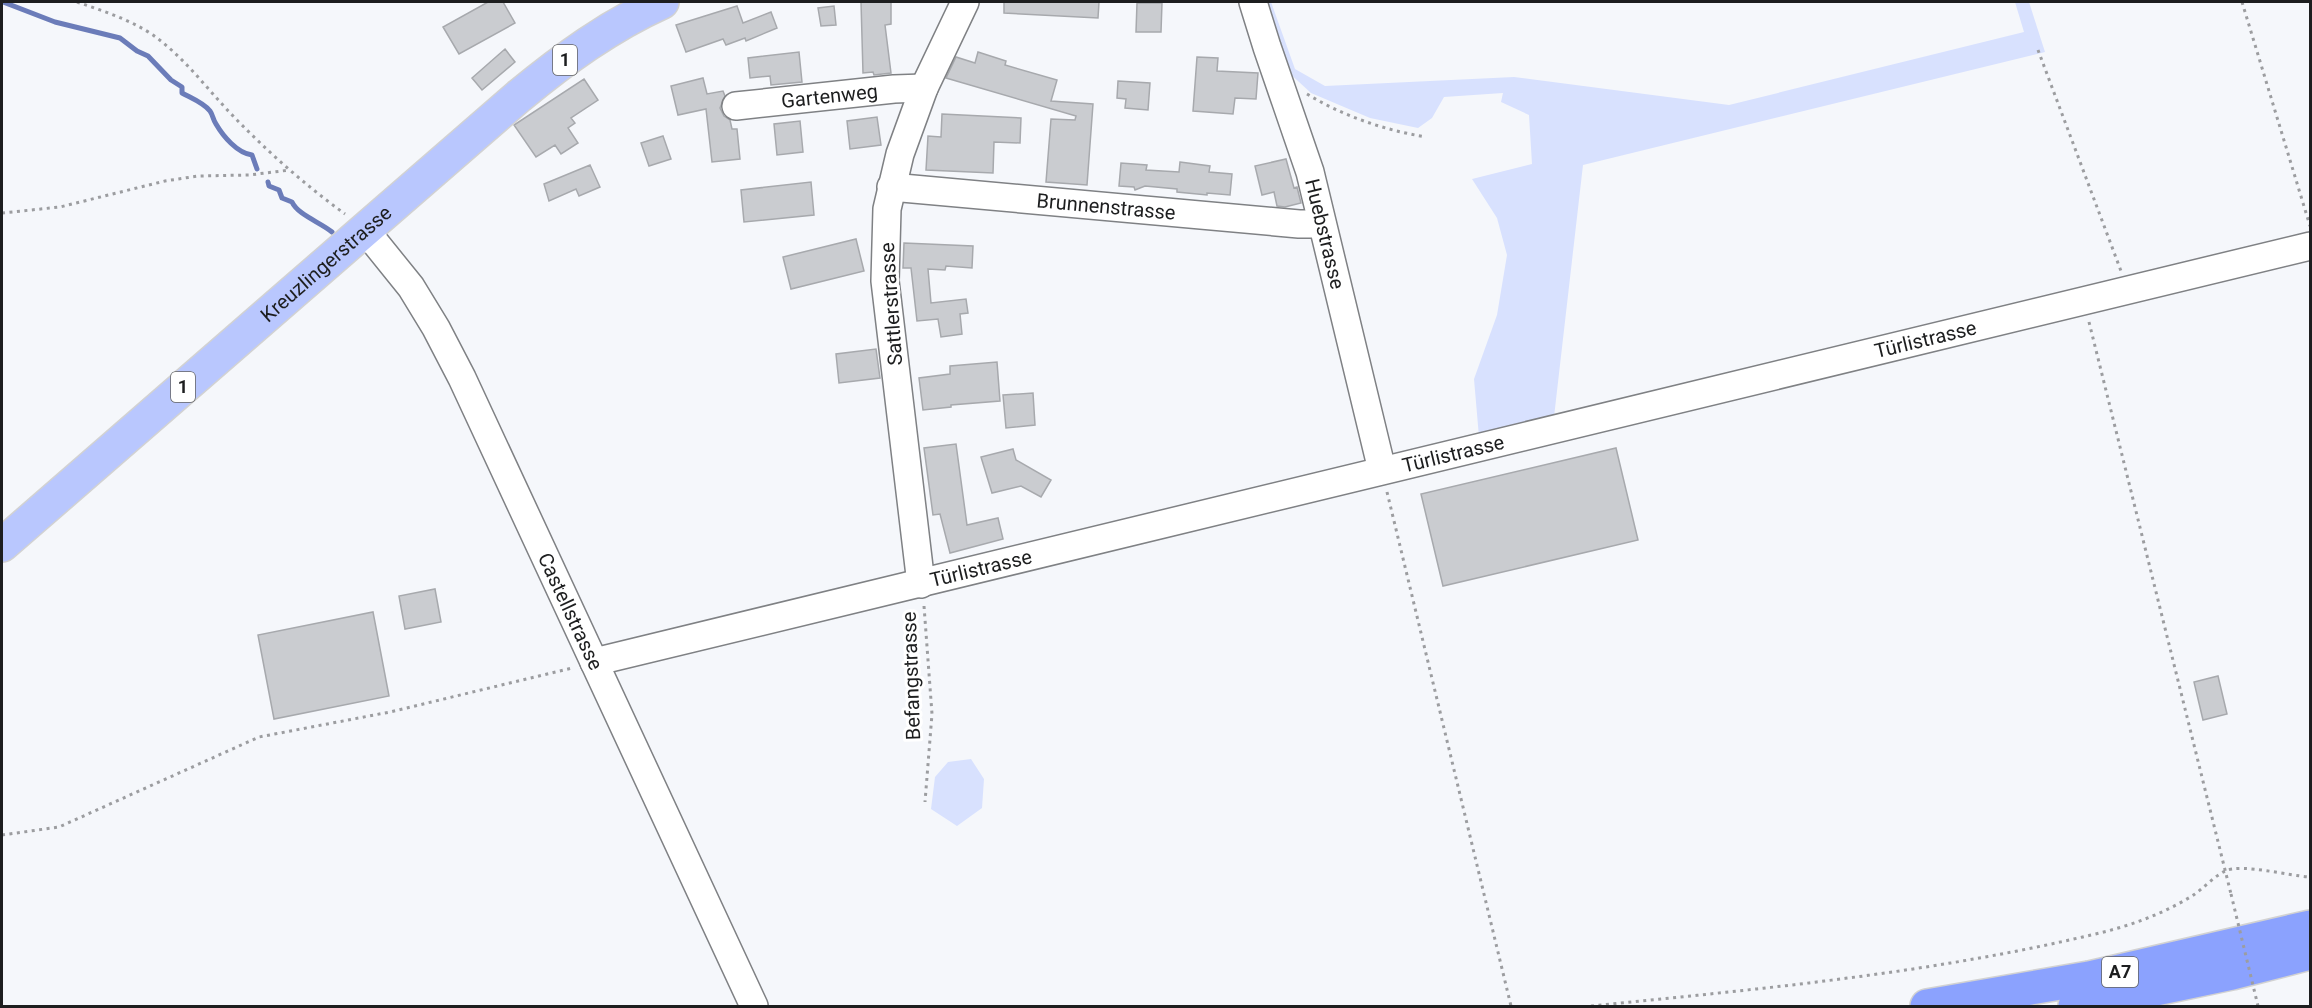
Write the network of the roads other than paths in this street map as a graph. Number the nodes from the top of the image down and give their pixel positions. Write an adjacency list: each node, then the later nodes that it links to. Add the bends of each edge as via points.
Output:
1 (662, 2): 8 (main road, Kreuzlingerstrasse / 1, via 609,29 554,68)
2 (965, 2): 4 (street, Sattlerstrasse)
3 (1253, 2): 7 (street, Huebstrasse, via 1305,154)
4 (924, 88): 5 (street, Gartenweg); 6 (street, Sattlerstrasse)
5 (736, 105)
6 (891, 187): 7 (street, Brunnenstrasse); 12 (street, Sattlerstrasse, via 885,281)
7 (1322, 224): 10 (street, Huebstrasse)
8 (365, 230): 11 (main road, Kreuzlingerstrasse / 1); 13 (street, Castellstrasse, via 411,287 436,328)
9 (2310, 246): 10 (street, Türlistrasse)
10 (1382, 470): 12 (street, Türlistrasse)
11 (2, 545)
12 (921, 584): 13 (street, Türlistrasse)
13 (594, 662): 16 (street, Castellstrasse)
14 (2310, 927): 17 (highway, A7, via 2089,978)
15 (2310, 953): 18 (highway, A7)
16 (754, 1006)
17 (1927, 1006)
18 (2076, 1006)

